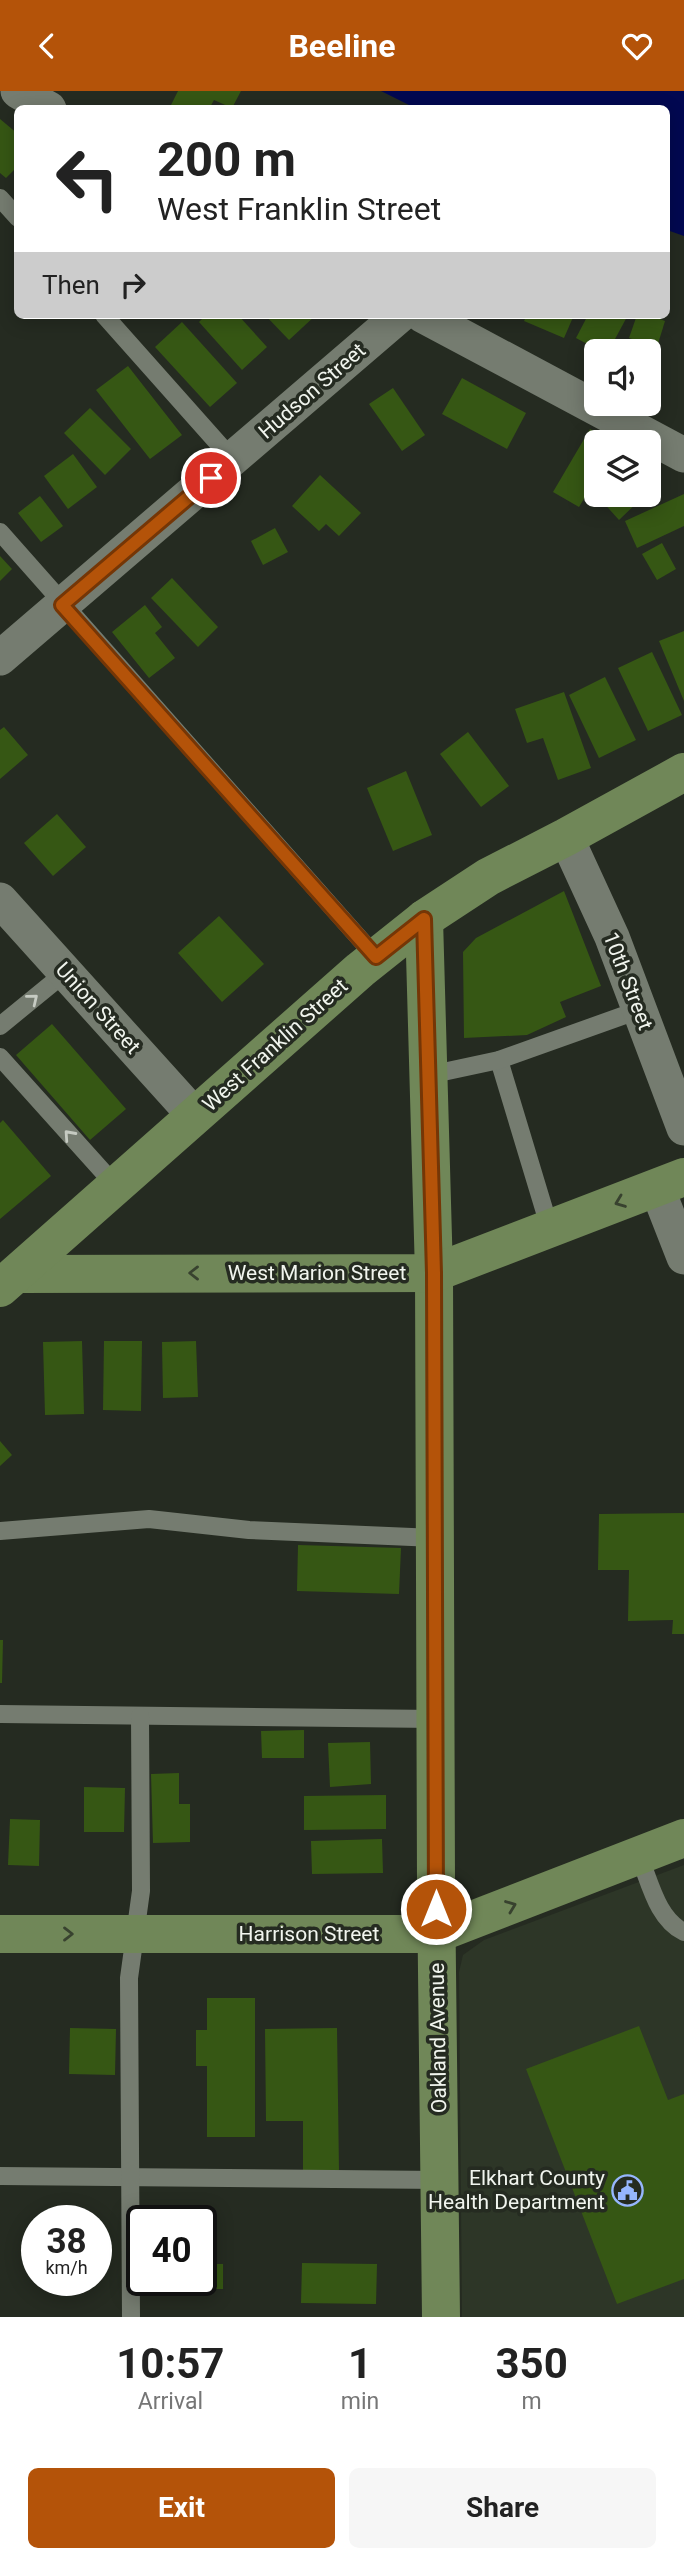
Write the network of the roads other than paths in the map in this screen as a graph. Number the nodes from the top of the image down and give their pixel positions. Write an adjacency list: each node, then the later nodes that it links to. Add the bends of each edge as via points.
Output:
1 (18, 91): 2 (street)
2 (42, 105)
3 (0, 198): 4 (lane)
4 (14, 214)
5 (108, 319): 9 (lane)
6 (395, 319): 9 (street, Hudson Street)
7 (429, 319): 8 (street)
8 (684, 455)
9 (232, 459): 11 (street, Hudson Street)
10 (0, 532): 11 (lane)
11 (62, 605): 12 (street, Hudson Street); 17 (lane)
12 (0, 658)
13 (684, 772): 14 (street, West Franklin Street)
14 (566, 837): 16 (street, West Franklin Street, via 488,877); 19 (street, 10th Street, via 612,937)
15 (0, 900): 18 (street, Union Street)
16 (424, 919): 17 (street, West Franklin Street); 23 (street, Oakland Avenue)
17 (376, 957): 24 (street, West Franklin Street)
18 (66, 972): 20 (lane, one-way to 18); 24 (street, Union Street)
19 (639, 1010): 22 (lane); 25 (street, 10th Street)
20 (0, 1025)
21 (0, 1057): 27 (lane, one-way to 21)
22 (499, 1060): 23 (lane); 28 (lane)
23 (429, 1075): 30 (street, Oakland Avenue)
24 (195, 1116): 27 (street, West Franklin Street)
25 (684, 1128)
26 (671, 1183): 28 (street, West Marion Street, one-way to 28); 29 (street)
27 (115, 1185): 31 (street, West Franklin Street)
28 (550, 1229): 30 (street, West Marion Street)
29 (684, 1257)
30 (434, 1273): 31 (street, West Marion Street, one-way to 31); 33 (street, Oakland Avenue)
31 (5, 1276)
32 (0, 1531): 33 (lane, via 149,1519 249,1530)
33 (435, 1538): 36 (street, Oakland Avenue)
34 (0, 1714): 35 (lane)
35 (140, 1716): 36 (lane); 41 (lane, via 141,1891)
36 (436, 1719): 42 (street, Oakland Avenue)
37 (684, 1838): 38 (street, Harrison Street)
38 (639, 1856): 39 (lane, via 664,1917); 42 (street, Harrison Street, one-way to 38)
39 (684, 1932)
40 (0, 1934): 41 (street, Harrison Street, one-way to 41)
41 (135, 1934): 42 (street, Harrison Street); 44 (lane, via 129,1978)
42 (436, 1934): 45 (street, Oakland Avenue)
43 (0, 2176): 44 (lane)
44 (130, 2178): 45 (lane); 46 (lane)
45 (440, 2181): 47 (street, Oakland Avenue)
46 (131, 2317)
47 (441, 2317)

